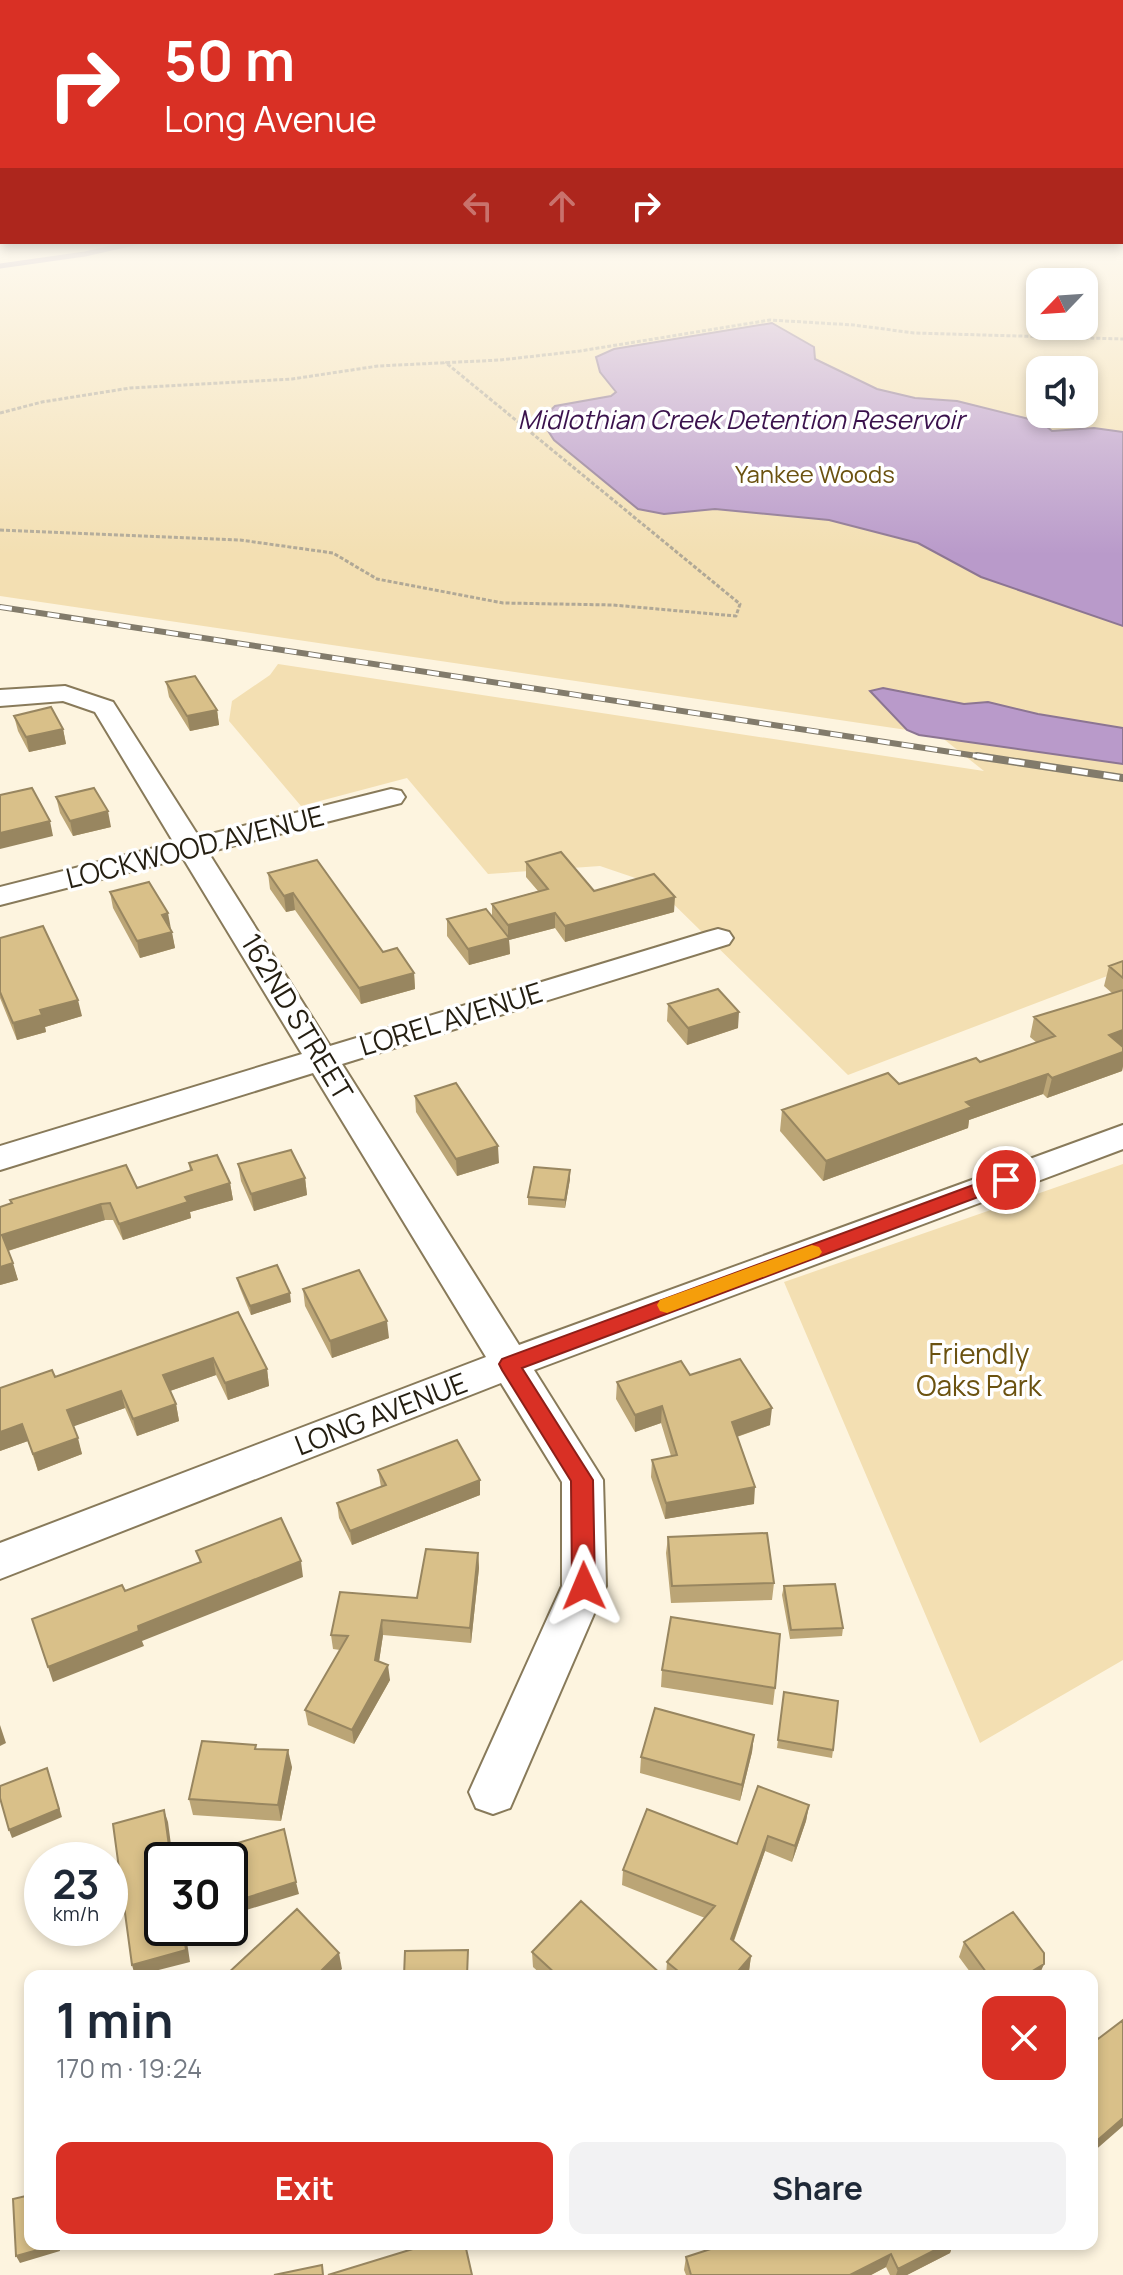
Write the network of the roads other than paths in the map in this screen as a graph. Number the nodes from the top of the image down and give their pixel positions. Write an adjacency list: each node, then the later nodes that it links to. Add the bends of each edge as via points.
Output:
1 (0, 698): 3 (street, 162ND STREET, via 65,693 104,707)
2 (391, 797): 3 (street, LOCKWOOD AVENUE)
3 (193, 847): 4 (street, LOCKWOOD AVENUE); 6 (street, 162ND STREET)
4 (0, 896)
5 (718, 938): 6 (street, LOREL AVENUE)
6 (322, 1058): 8 (street, LOREL AVENUE); 9 (street, 162ND STREET)
7 (1123, 1136): 9 (street, LONG AVENUE)
8 (0, 1158)
9 (509, 1364): 10 (street, LONG AVENUE); 11 (street, 162ND STREET, via 582,1480 584,1586)
10 (0, 1561)
11 (493, 1792)

